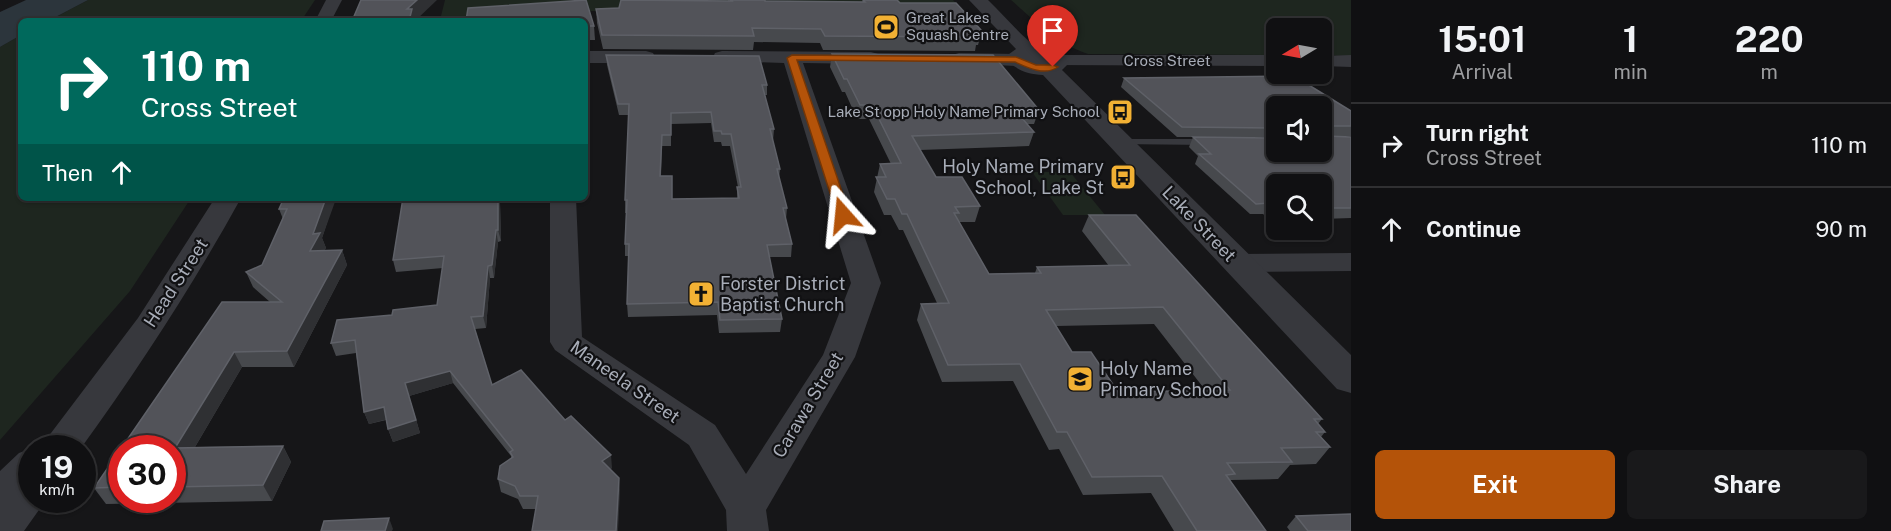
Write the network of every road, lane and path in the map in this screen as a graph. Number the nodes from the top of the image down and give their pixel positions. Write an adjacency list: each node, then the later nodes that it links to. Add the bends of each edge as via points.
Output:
1 (334, 0): 3 (street)
2 (978, 0): 10 (street, Lake Street)
3 (325, 18)
4 (588, 57): 5 (street)
5 (665, 57)
6 (700, 57): 7 (street)
7 (792, 58): 8 (street); 27 (street, Carawa Street, via 866,283 839,357)
8 (887, 58)
9 (946, 59): 10 (street, Cross Street)
10 (1038, 60): 11 (street, Cross Street); 14 (street, Lake Street)
11 (1266, 61)
12 (1332, 61): 13 (street)
13 (1351, 61)
14 (1120, 142): 15 (lane); 19 (street, Lake Street)
15 (1221, 142)
16 (226, 201): 20 (street, Head Street)
17 (563, 201): 27 (street, Maneela Street, via 566,342 702,435)
18 (1351, 262): 19 (street)
19 (1237, 263): 21 (street, Lake Street)
20 (122, 366): 22 (street, Head Street); 23 (street, Head Street)
21 (1351, 379)
22 (58, 435)
23 (71, 435)
24 (18, 479): 25 (street)
25 (0, 498)
26 (18, 507): 28 (street)
27 (747, 520)
28 (0, 531)

